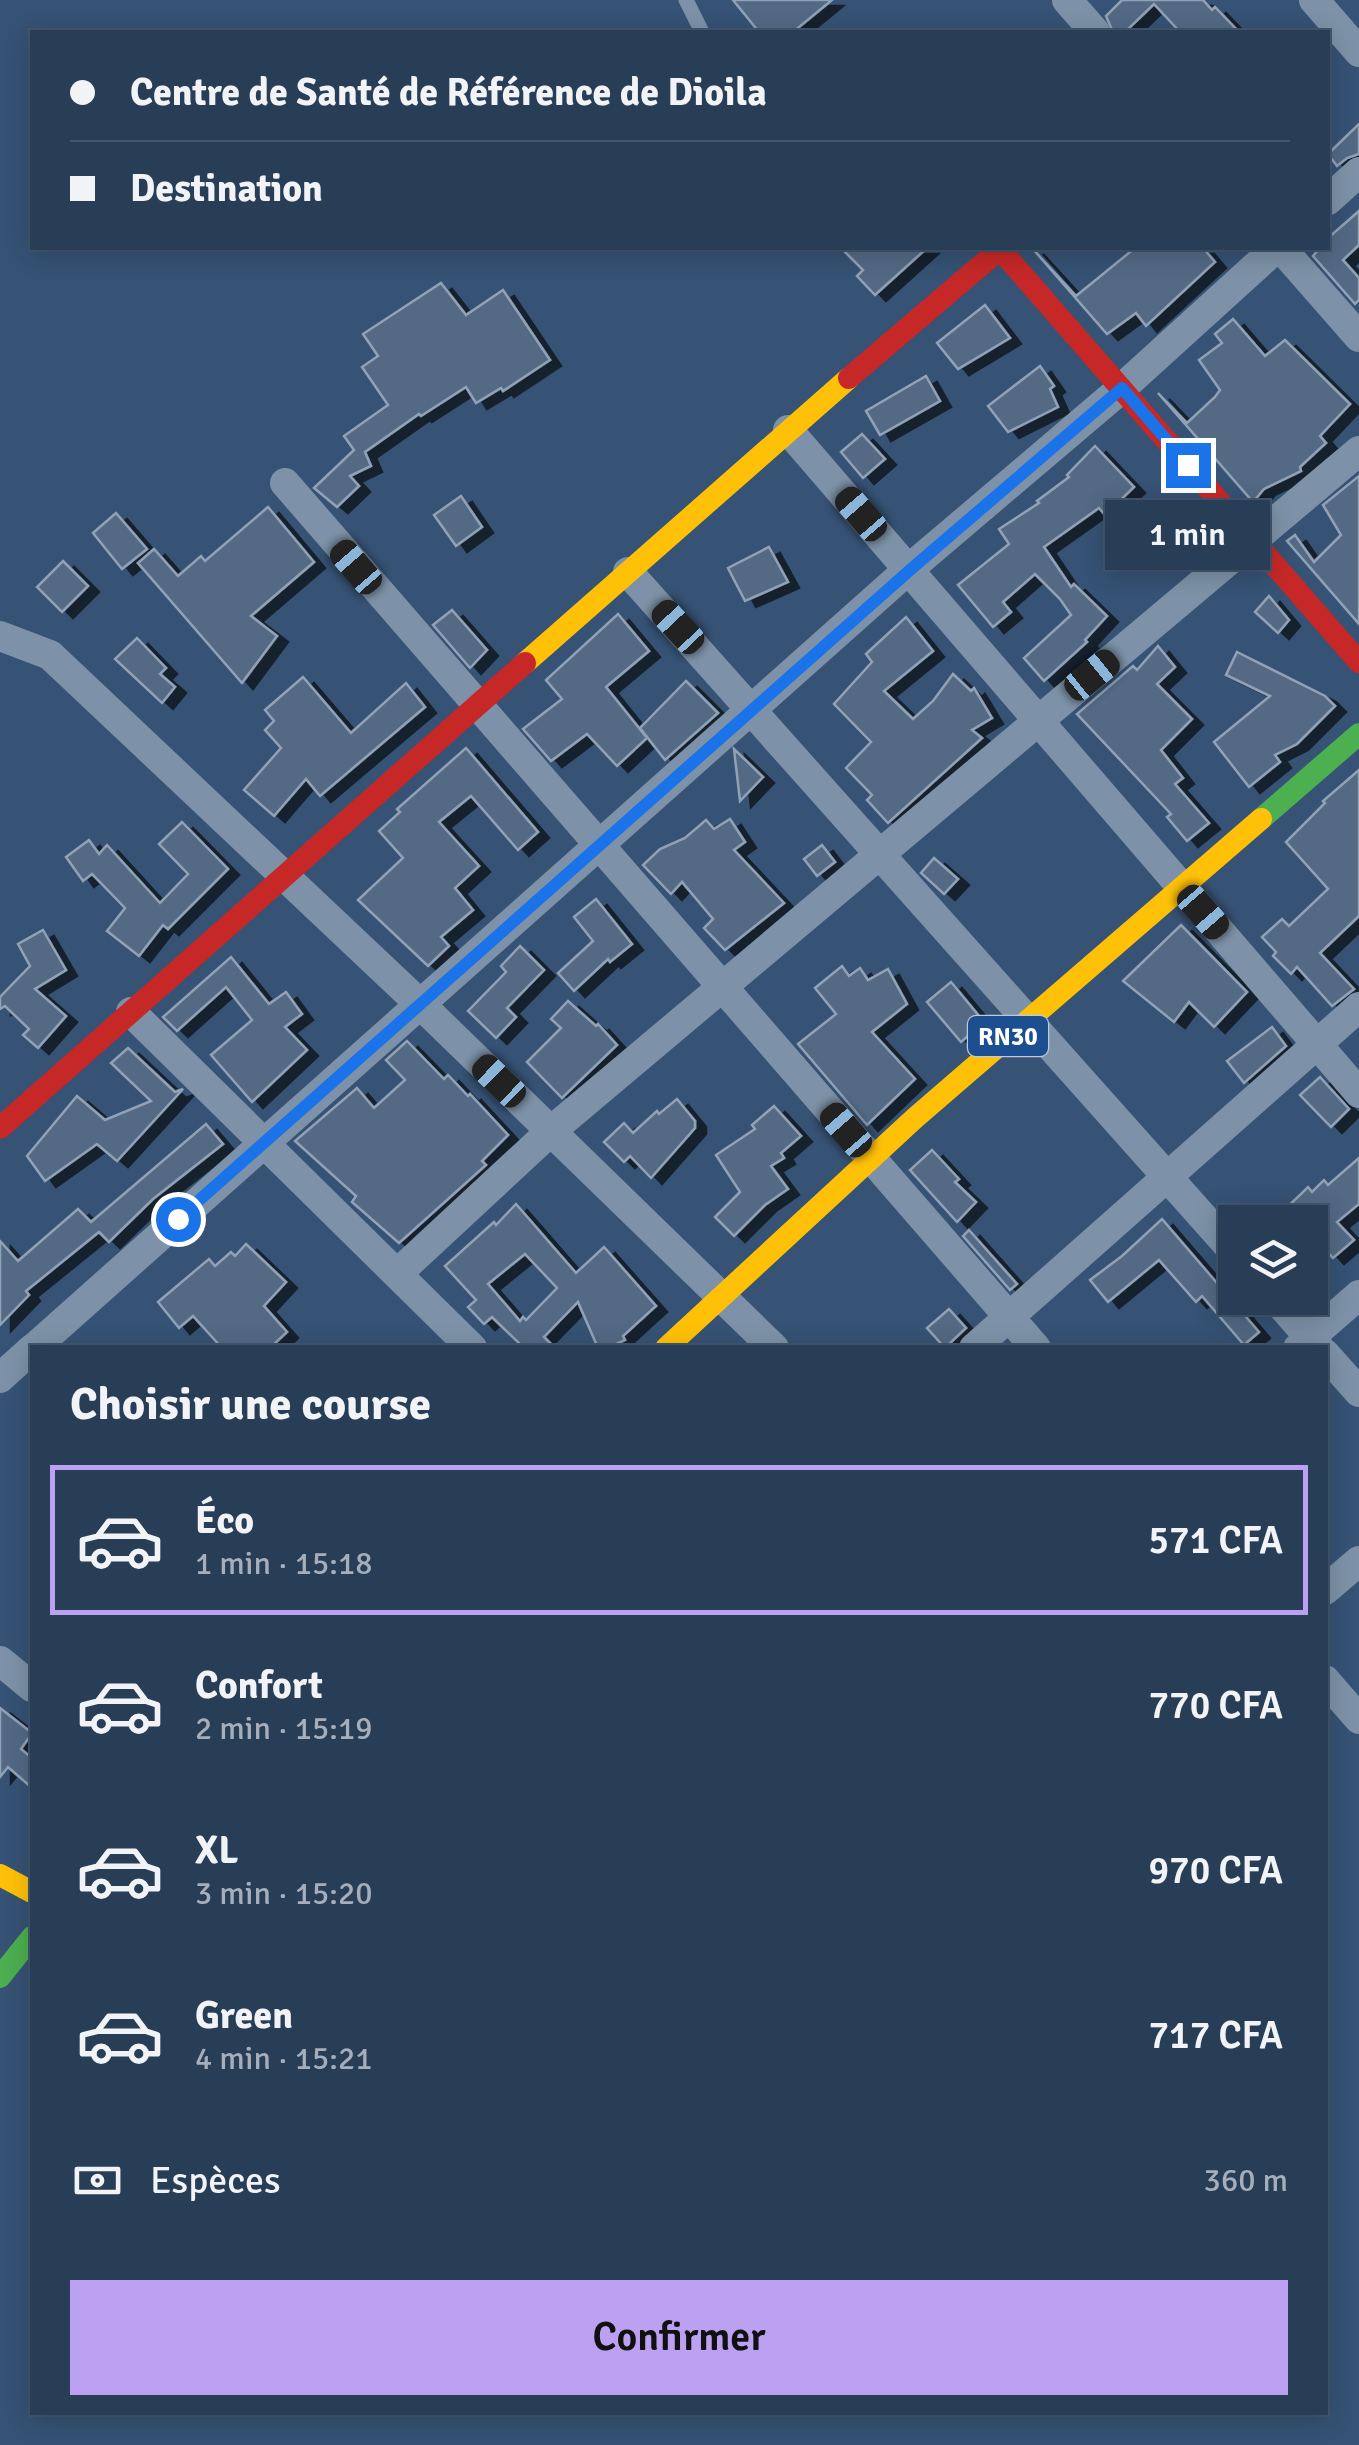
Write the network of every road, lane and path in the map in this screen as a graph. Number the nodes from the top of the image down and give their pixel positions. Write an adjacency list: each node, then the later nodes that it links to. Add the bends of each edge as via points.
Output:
1 (686, 0): 4 (lane)
2 (1314, 0): 6 (street)
3 (1070, 1): 5 (street)
4 (700, 30)
5 (1093, 30)
6 (1359, 52)
7 (1359, 172): 8 (street)
8 (1330, 198)
9 (999, 250): 15 (street)
10 (1001, 250): 14 (street)
11 (1276, 250): 14 (street)
12 (1280, 250): 13 (street)
13 (1359, 338)
14 (1122, 388): 18 (street); 19 (street)
15 (788, 430): 19 (street); 20 (street)
16 (1359, 451): 18 (street)
17 (284, 483): 23 (street)
18 (1255, 542): 22 (street); 25 (street)
19 (910, 570): 24 (street); 25 (street)
20 (628, 572): 23 (street); 24 (street)
21 (0, 636): 29 (street, via 50,655)
22 (1359, 662)
23 (476, 706): 27 (street); 29 (street)
24 (752, 709): 27 (street); 28 (street)
25 (1038, 720): 28 (street); 30 (street)
26 (1359, 734): 30 (street, RN30)
27 (600, 845): 31 (street); 32 (street)
28 (880, 853): 31 (street); 35 (street)
29 (284, 877): 32 (street); 34 (street)
30 (1180, 885): 35 (street, RN30); 36 (street)
31 (722, 987): 39 (street); 41 (street)
32 (420, 1004): 39 (street); 40 (street)
33 (1359, 1007): 36 (street)
34 (131, 1012): 38 (street); 40 (street)
35 (1027, 1019): 41 (street, RN30); 42 (street)
36 (1316, 1044): 37 (street); 42 (street)
37 (1359, 1093)
38 (0, 1128)
39 (552, 1132): 44 (street); 46 (street)
40 (266, 1142): 44 (street); 49 (street)
41 (871, 1158): 46 (street, RN30); 48 (street)
42 (1167, 1176): 43 (street); 48 (street)
43 (1218, 1234)
44 (398, 1273): 50 (street)
45 (1359, 1295): 56 (street)
46 (722, 1297): 51 (street, RN30); 52 (street)
47 (1288, 1315): 55 (street)
48 (1009, 1316): 53 (street); 54 (street)
49 (36, 1345)
50 (469, 1345)
51 (669, 1345)
52 (771, 1345)
53 (977, 1345)
54 (1033, 1345)
55 (1311, 1345)
56 (1315, 1345)
57 (30, 1351): 59 (street)
58 (1328, 1362): 60 (street)
59 (0, 1378)
60 (1359, 1392)
61 (1359, 1561): 62 (street)
62 (1328, 1587)
63 (0, 1661): 65 (street)
64 (1328, 1683): 66 (street)
65 (30, 1685)
66 (1359, 1719)
67 (0, 1875): 68 (street)
68 (30, 1891)
69 (30, 1940): 70 (street)
70 (0, 1976)

